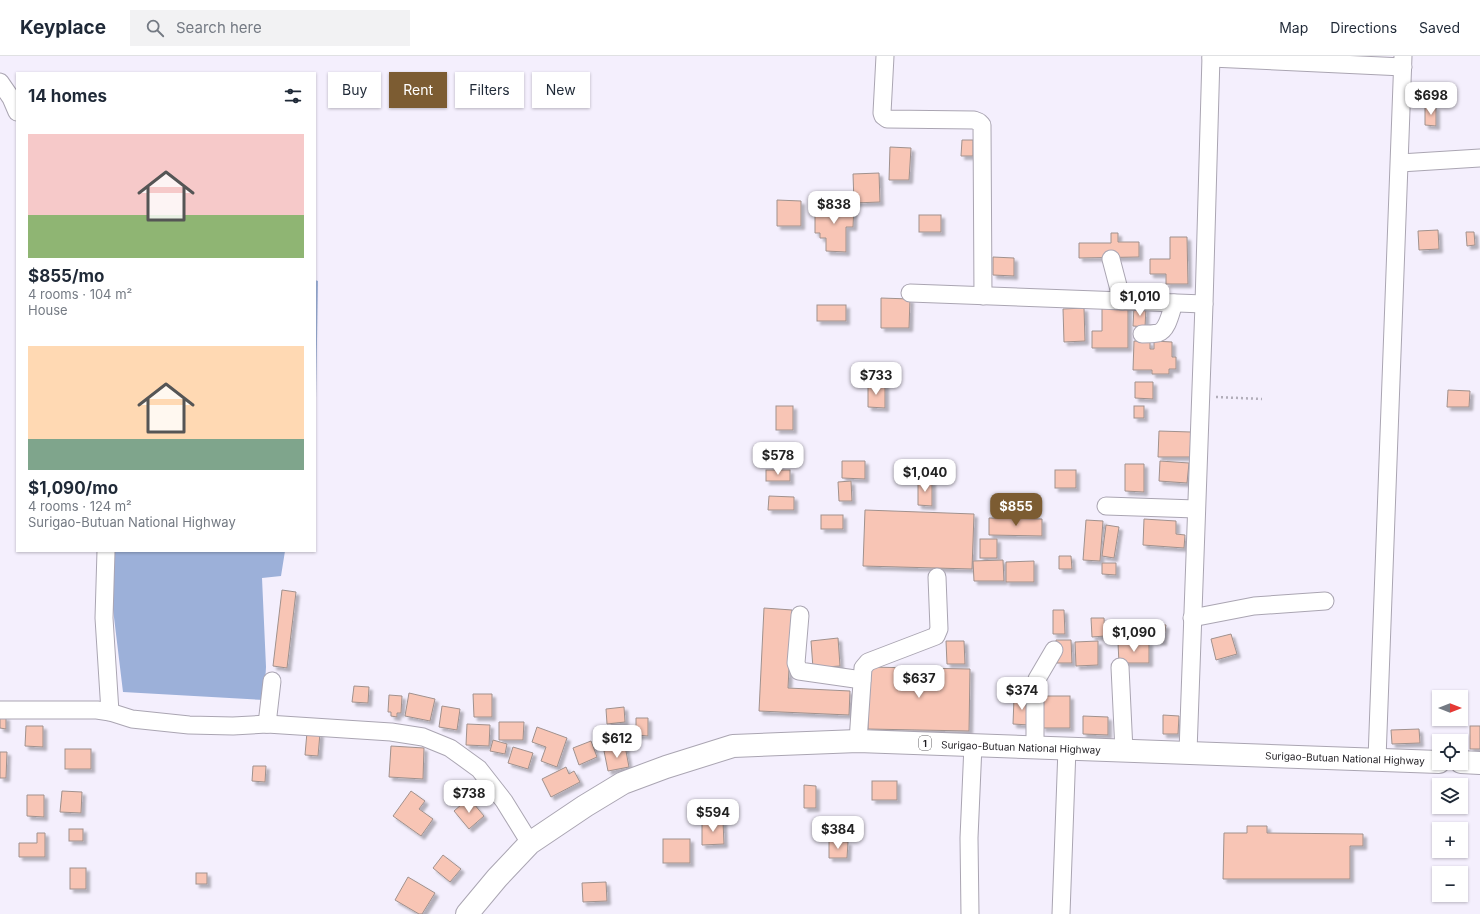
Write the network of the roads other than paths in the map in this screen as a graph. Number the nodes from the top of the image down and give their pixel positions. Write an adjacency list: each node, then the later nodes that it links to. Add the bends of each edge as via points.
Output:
1 (885, 56): 10 (street, via 882,113 887,119 974,120 982,125)
2 (1211, 57): 3 (street); 13 (street)
3 (1403, 62): 7 (street)
4 (0, 82): 5 (street)
5 (16, 110)
6 (1480, 158): 7 (street)
7 (1400, 163): 35 (street)
8 (1111, 259): 11 (street)
9 (910, 293): 10 (street)
10 (983, 296): 11 (street)
11 (1122, 301): 12 (street)
12 (1174, 302): 13 (street); 14 (street, via 1162,331)
13 (1204, 304): 16 (street)
14 (1142, 334)
15 (1106, 506): 16 (street)
16 (1196, 509): 21 (street)
17 (106, 552): 27 (street, via 104,618)
18 (937, 577): 24 (street, via 939,629 936,636 868,662 863,668)
19 (1325, 601): 21 (street, via 1254,606)
20 (800, 615): 24 (street, via 796,663 799,670)
21 (1192, 618): 34 (street)
22 (1054, 650): 31 (street, via 1037,679)
23 (1120, 667): 33 (street)
24 (862, 680): 29 (street)
25 (272, 681): 28 (street)
26 (0, 710): 27 (street)
27 (110, 712): 28 (street, via 132,719 189,725)
28 (267, 724): 39 (street, via 391,732 423,737 450,748 479,769 504,801)
29 (858, 741): 30 (highway, Surigao-Butuan National Highway / 1); 39 (highway, Surigao-Butuan National Highway / 1, via 733,746 623,783)
30 (973, 745): 31 (highway, Surigao-Butuan National Highway / 1); 41 (street, via 969,838)
31 (1035, 747): 32 (highway, Surigao-Butuan National Highway / 1)
32 (1067, 748): 33 (highway, Surigao-Butuan National Highway / 1); 42 (street)
33 (1124, 751): 34 (highway, Surigao-Butuan National Highway / 1)
34 (1188, 752): 35 (highway, Surigao-Butuan National Highway / 1)
35 (1377, 759): 36 (highway, Surigao-Butuan National Highway / 1)
36 (1432, 762)
37 (1468, 762): 38 (highway)
38 (1480, 763)
39 (530, 843): 40 (highway, Surigao-Butuan National Highway / 1)
40 (467, 914)
41 (970, 914)
42 (1061, 914)

